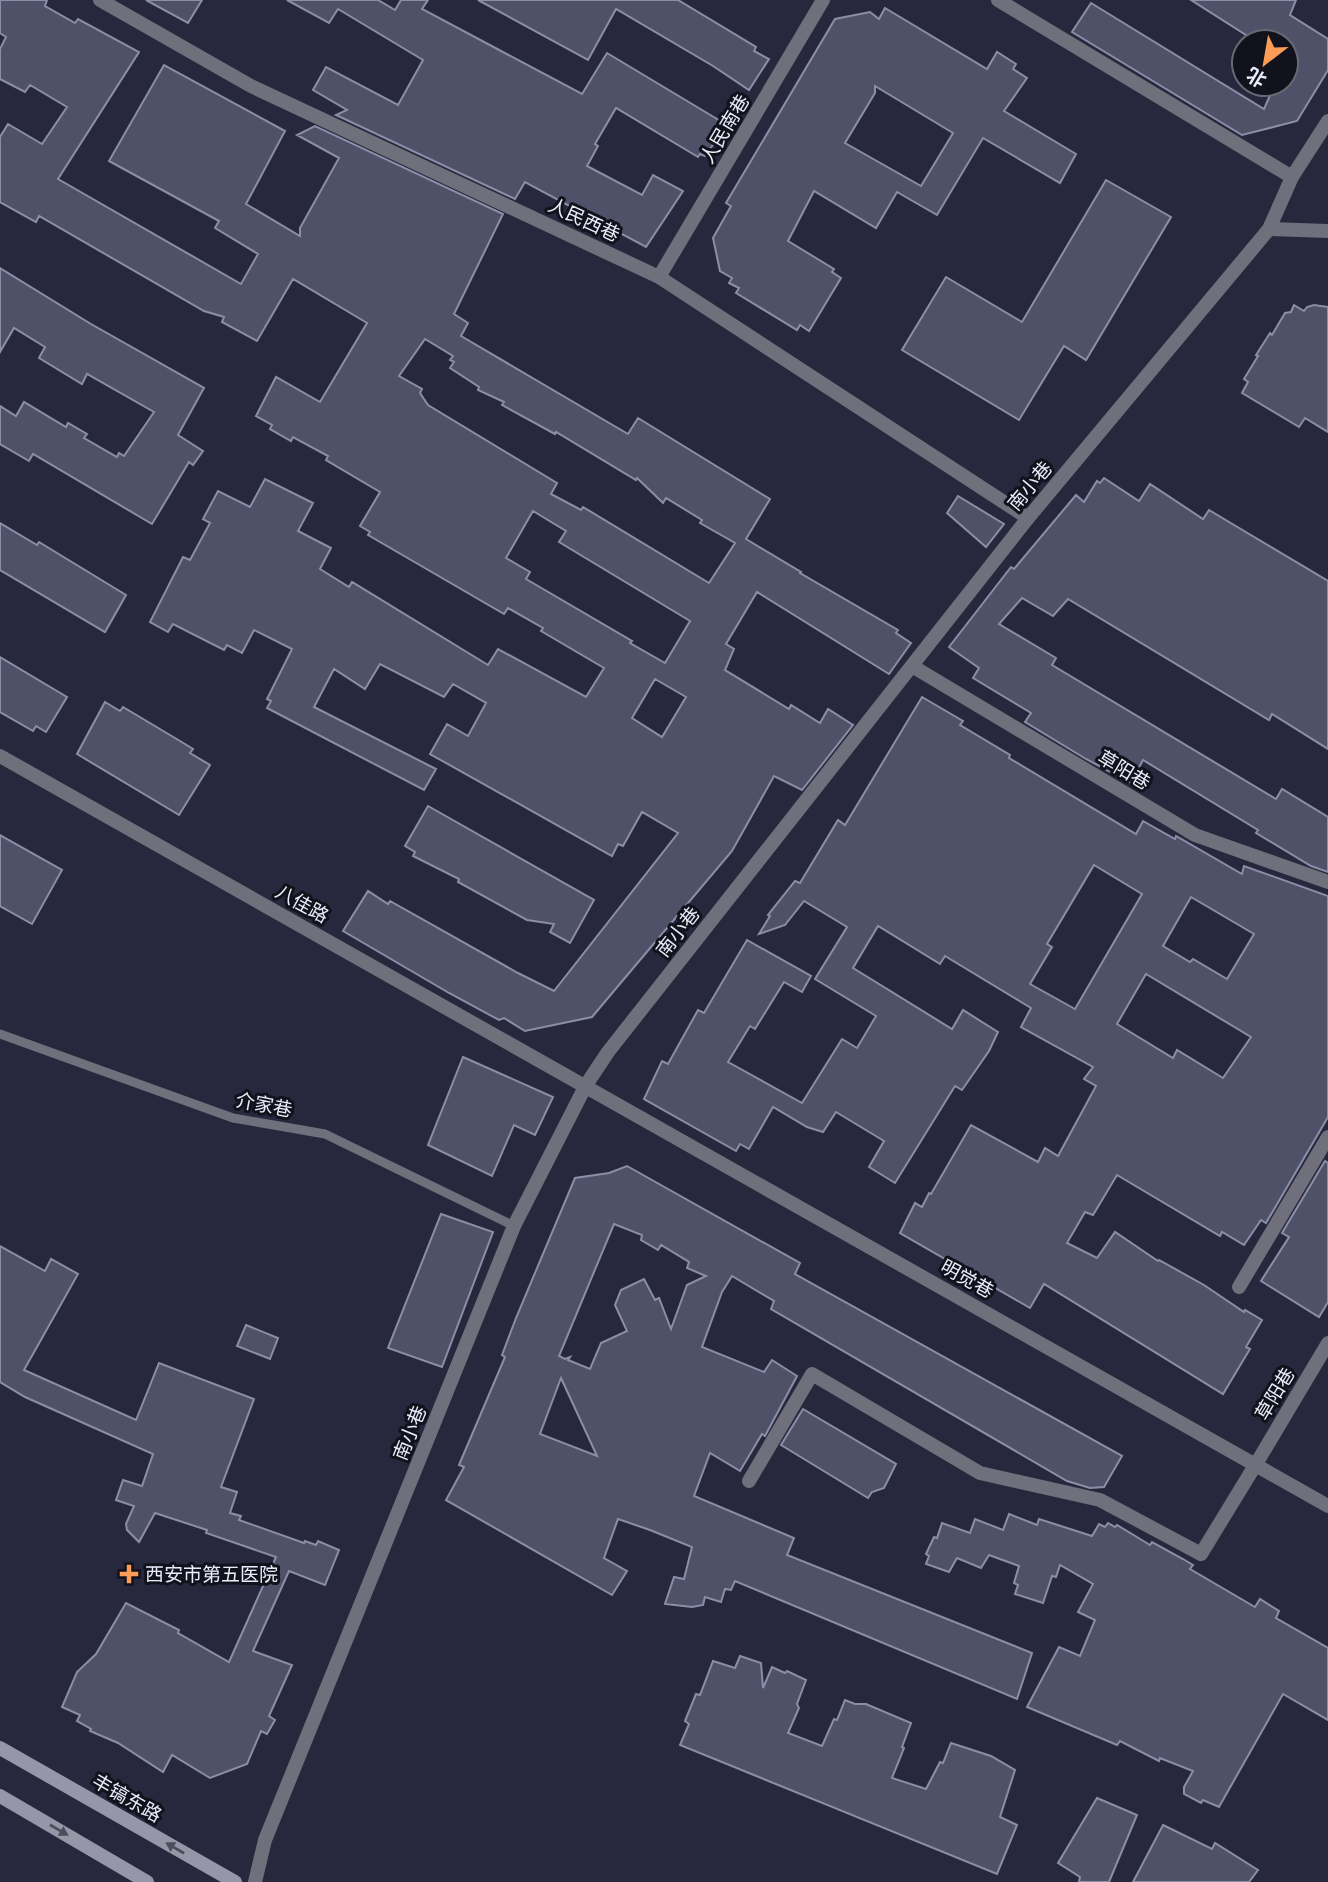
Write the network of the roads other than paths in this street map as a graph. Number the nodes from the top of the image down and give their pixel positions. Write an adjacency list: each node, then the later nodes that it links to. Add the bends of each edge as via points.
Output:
1 (100, 0): 8 (street, 人民西巷, via 251,86)
2 (823, 0): 8 (street, 人民南巷)
3 (998, 0): 5 (street)
4 (1328, 121): 5 (street, 南小巷)
5 (1292, 177): 6 (street, 南小巷)
6 (1269, 229): 7 (street); 9 (street, 南小巷)
7 (1328, 231)
8 (659, 277): 9 (street, 人民西巷)
9 (1028, 518): 10 (street, 南小巷)
10 (912, 666): 12 (street, 草阳巷, via 1195,835); 14 (street, 南小巷)
11 (0, 756): 14 (street, 八佳路)
12 (1328, 882)
13 (0, 1034): 16 (lane, 介家巷, via 233,1118 325,1134)
14 (586, 1085): 16 (street, 南小巷); 19 (street, 明觉巷)
15 (1328, 1137): 17 (street)
16 (514, 1226): 26 (street, 南小巷, via 265,1840)
17 (1239, 1287)
18 (1328, 1343): 19 (street, 草阳巷)
19 (1255, 1464): 20 (street, 草阳巷, via 1201,1553 1100,1500 981,1473 813,1374); 21 (street, 明觉巷)
20 (749, 1481)
21 (1328, 1506)
22 (0, 1748): 25 (main road, 丰镐东路, one-way to 22)
23 (0, 1796): 24 (main road, one-way to 24)
24 (147, 1882)
25 (235, 1882)
26 (255, 1882)

